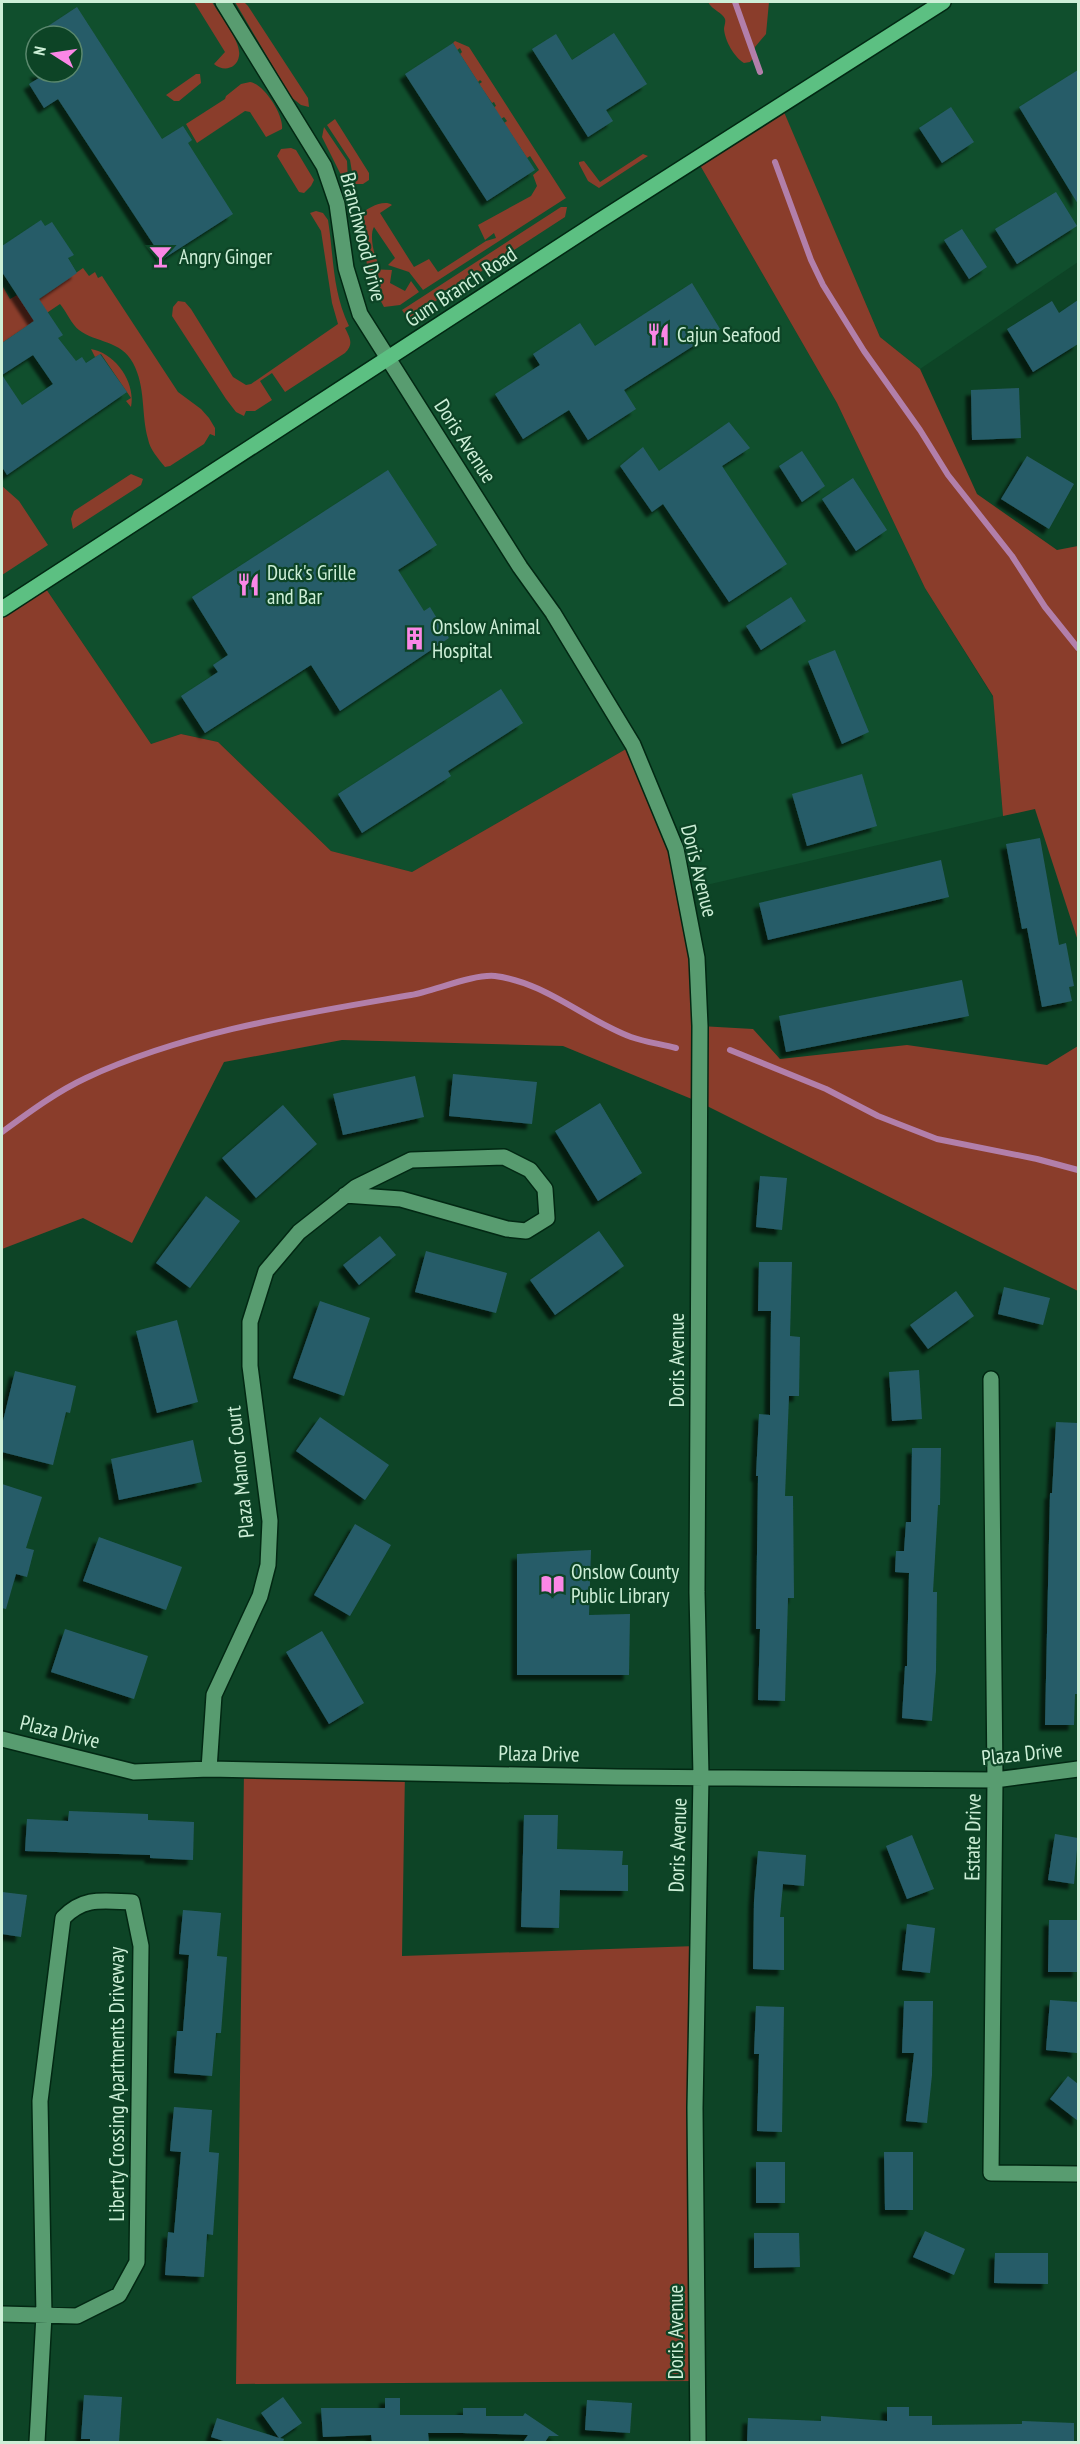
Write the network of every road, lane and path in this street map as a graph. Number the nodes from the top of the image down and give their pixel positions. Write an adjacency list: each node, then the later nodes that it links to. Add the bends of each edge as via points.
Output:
1 (223, 2): 3 (street, Branchwood Drive, via 324,166 337,204 355,303)
2 (943, 2): 3 (main road, Gum Branch Road)
3 (387, 360): 4 (main road, Gum Branch Road); 10 (street, Doris Avenue, via 613,711 643,766 676,849 697,958 699,1005 697,1592)
4 (2, 609)
5 (345, 1195): 5 (street, Plaza Manor Court, via 411,1160 504,1157 530,1170 545,1189 547,1218 526,1231 507,1229 401,1198); 8 (street, Plaza Manor Court, via 299,1233 266,1271 250,1322 250,1366 270,1521 268,1565 260,1596 214,1695)
6 (991, 1379): 11 (street, Estate Drive)
7 (2, 1740): 8 (street, Plaza Drive, via 134,1772)
8 (209, 1769): 10 (street, Plaza Drive)
9 (1078, 1769): 11 (street, Plaza Drive)
10 (701, 1776): 11 (street, Plaza Drive); 16 (street, Doris Avenue, via 695,2108)
11 (995, 1780): 12 (street, Estate Drive, via 991,2173)
12 (1078, 2174)
13 (2, 2314): 14 (street, Liberty Crossing Apartments Driveway)
14 (44, 2315): 14 (street, Liberty Crossing Apartments Driveway, via 40,2101 63,1918 72,1908 93,1900 132,1902 141,1946 137,2262 119,2295 77,2316); 15 (street, Liberty Crossing Apartments Driveway)
15 (37, 2442)
16 (698, 2442)

